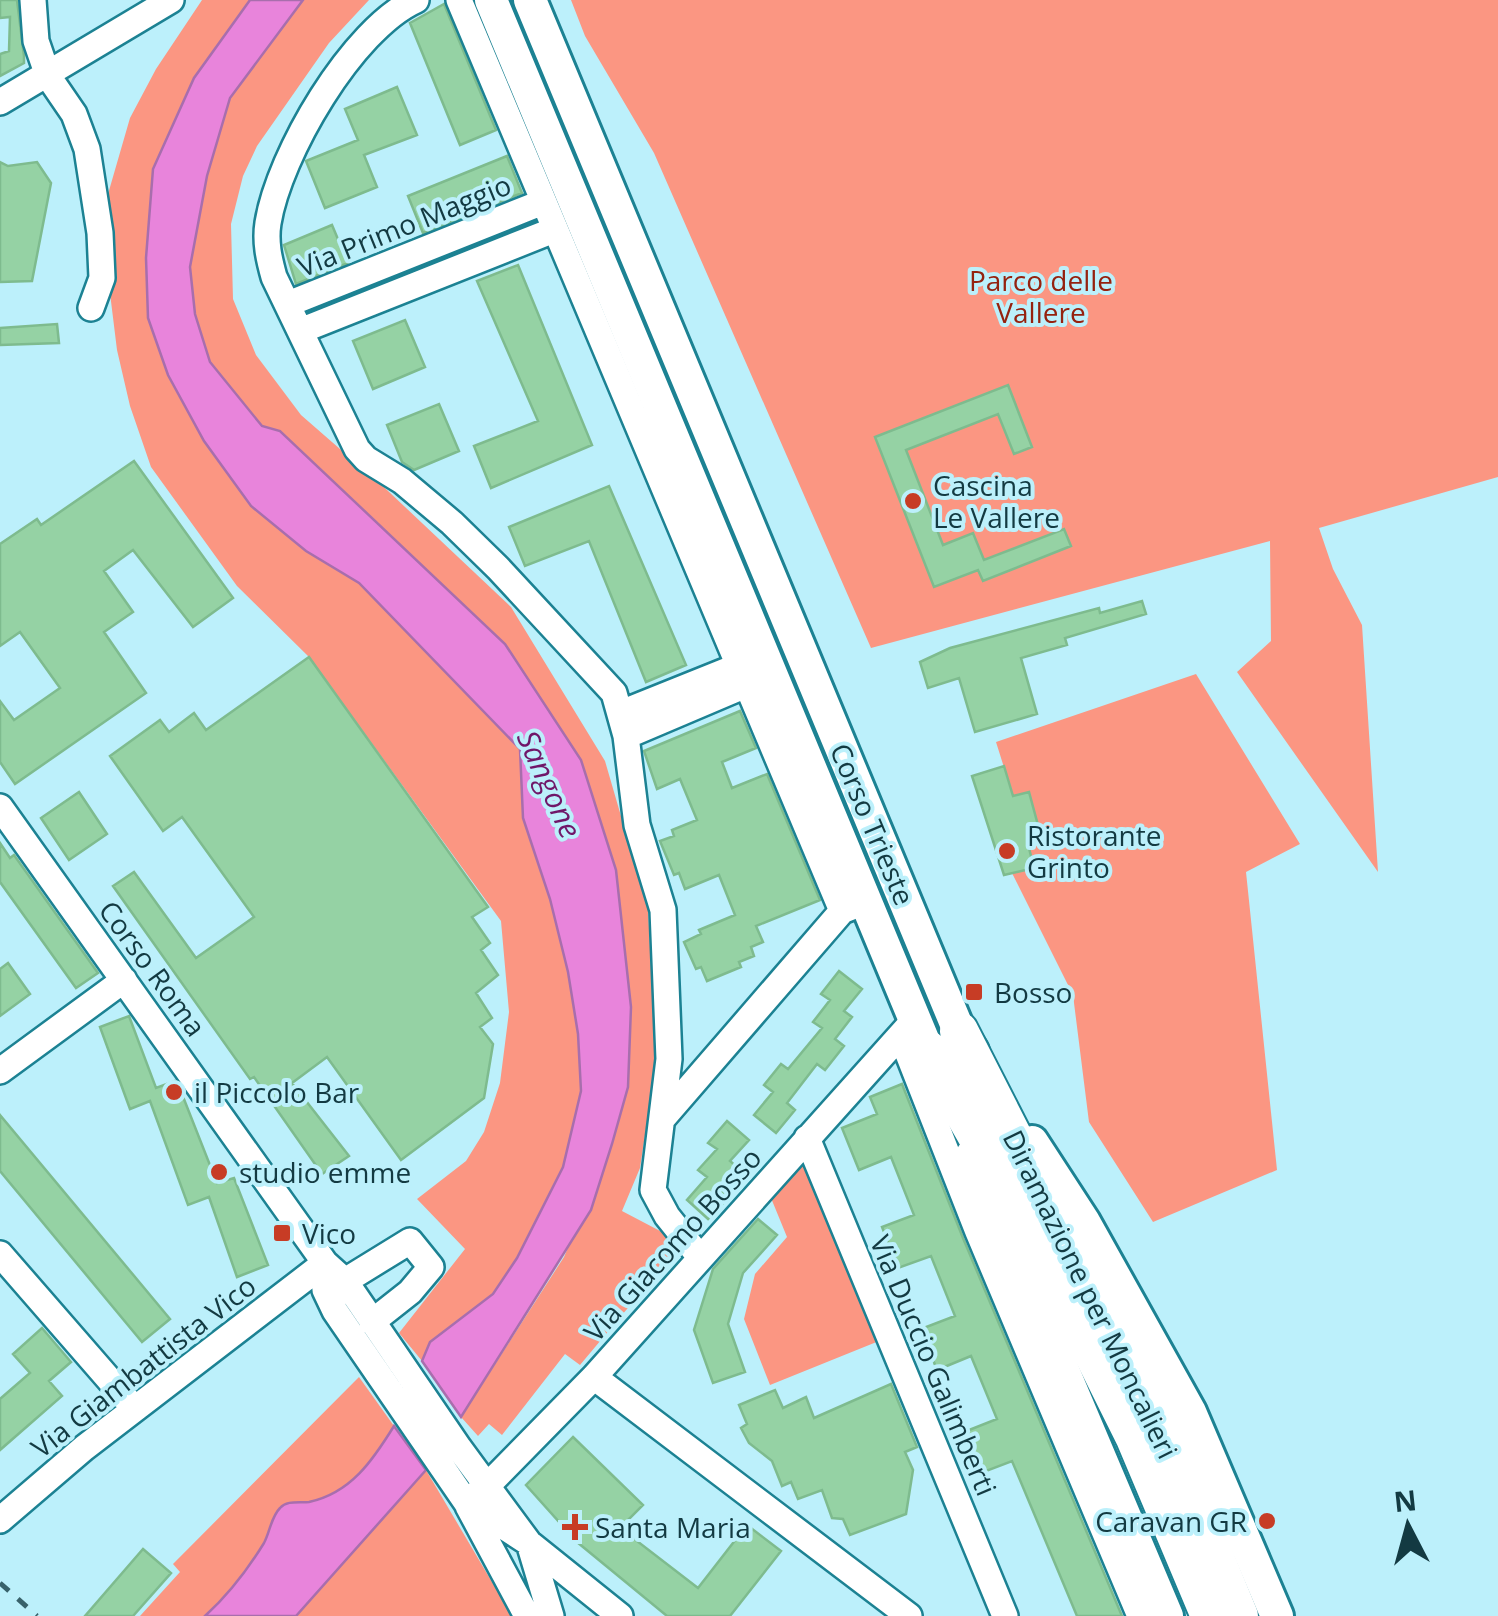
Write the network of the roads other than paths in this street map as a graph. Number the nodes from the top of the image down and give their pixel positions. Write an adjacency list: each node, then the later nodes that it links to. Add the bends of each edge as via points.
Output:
1 (33, 0): 7 (street)
2 (171, 0): 7 (street)
3 (416, 0): 11 (street, via 375,30 320,96 277,192 267,253)
4 (458, 0): 9 (street, Corso Trieste)
5 (491, 0): 17 (main road, Corso Trieste)
6 (530, 0): 19 (main road, Corso Trieste)
7 (48, 76): 8 (street); 12 (street, via 87,148 102,278)
8 (0, 102)
9 (543, 202): 10 (street, Corso Trieste); 11 (street, Via Primo Maggio)
10 (554, 230): 13 (street); 14 (street, Corso Trieste)
11 (288, 304): 13 (street)
12 (91, 308)
13 (300, 331): 15 (street, via 358,450 498,568 614,694)
14 (742, 676): 15 (street); 17 (street, Corso Trieste)
15 (624, 724): 21 (street, via 638,825 663,910 669,1059)
16 (0, 807): 18 (street, Corso Roma)
17 (854, 906): 19 (main road, Corso Trieste); 21 (street)
18 (124, 980): 20 (street); 25 (street, Corso Roma)
19 (926, 1034): 22 (street, Via Giacomo Bosso); 41 (street, via 978,1232); 42 (main road, Corso Trieste); 43 (highway, Diramazione per Moncalieri, via 1135,1438); 44 (highway, Diramazione per Moncalieri, via 1161,1427); 45 (main road, Corso Trieste, via 1084,1222 1190,1412)
20 (0, 1071)
21 (663, 1118): 24 (street, via 654,1190)
22 (807, 1138): 24 (street, Via Giacomo Bosso); 40 (street, Via Duccio Galimberti)
23 (0, 1254): 29 (street)
24 (700, 1256): 28 (street, Via Giacomo Bosso)
25 (325, 1263): 26 (street, Corso Roma); 29 (street, Via Giambattista Vico); 30 (street, Corso Roma, via 325,1290 373,1370)
26 (345, 1281): 27 (street, Corso Roma); 27 (street, via 410,1241 431,1267)
27 (372, 1322): 30 (street, Corso Roma, via 407,1371)
28 (594, 1377): 31 (street, Via Giacomo Bosso); 39 (street)
29 (134, 1408): 33 (street, Via Giambattista Vico)
30 (442, 1452): 31 (street, via 470,1485); 32 (street, Corso Roma)
31 (488, 1485): 32 (street, Via Giacomo Bosso); 34 (street, Corso Roma)
32 (466, 1502): 34 (street, Corso Roma); 36 (street)
33 (0, 1520)
34 (529, 1544): 35 (street, Corso Roma); 37 (street)
35 (592, 1607): 38 (street, Corso Roma)
36 (527, 1616)
37 (550, 1616)
38 (620, 1616)
39 (909, 1616)
40 (1006, 1616)
41 (1140, 1616)
42 (1167, 1616)
43 (1210, 1616)
44 (1239, 1616)
45 (1277, 1616)

